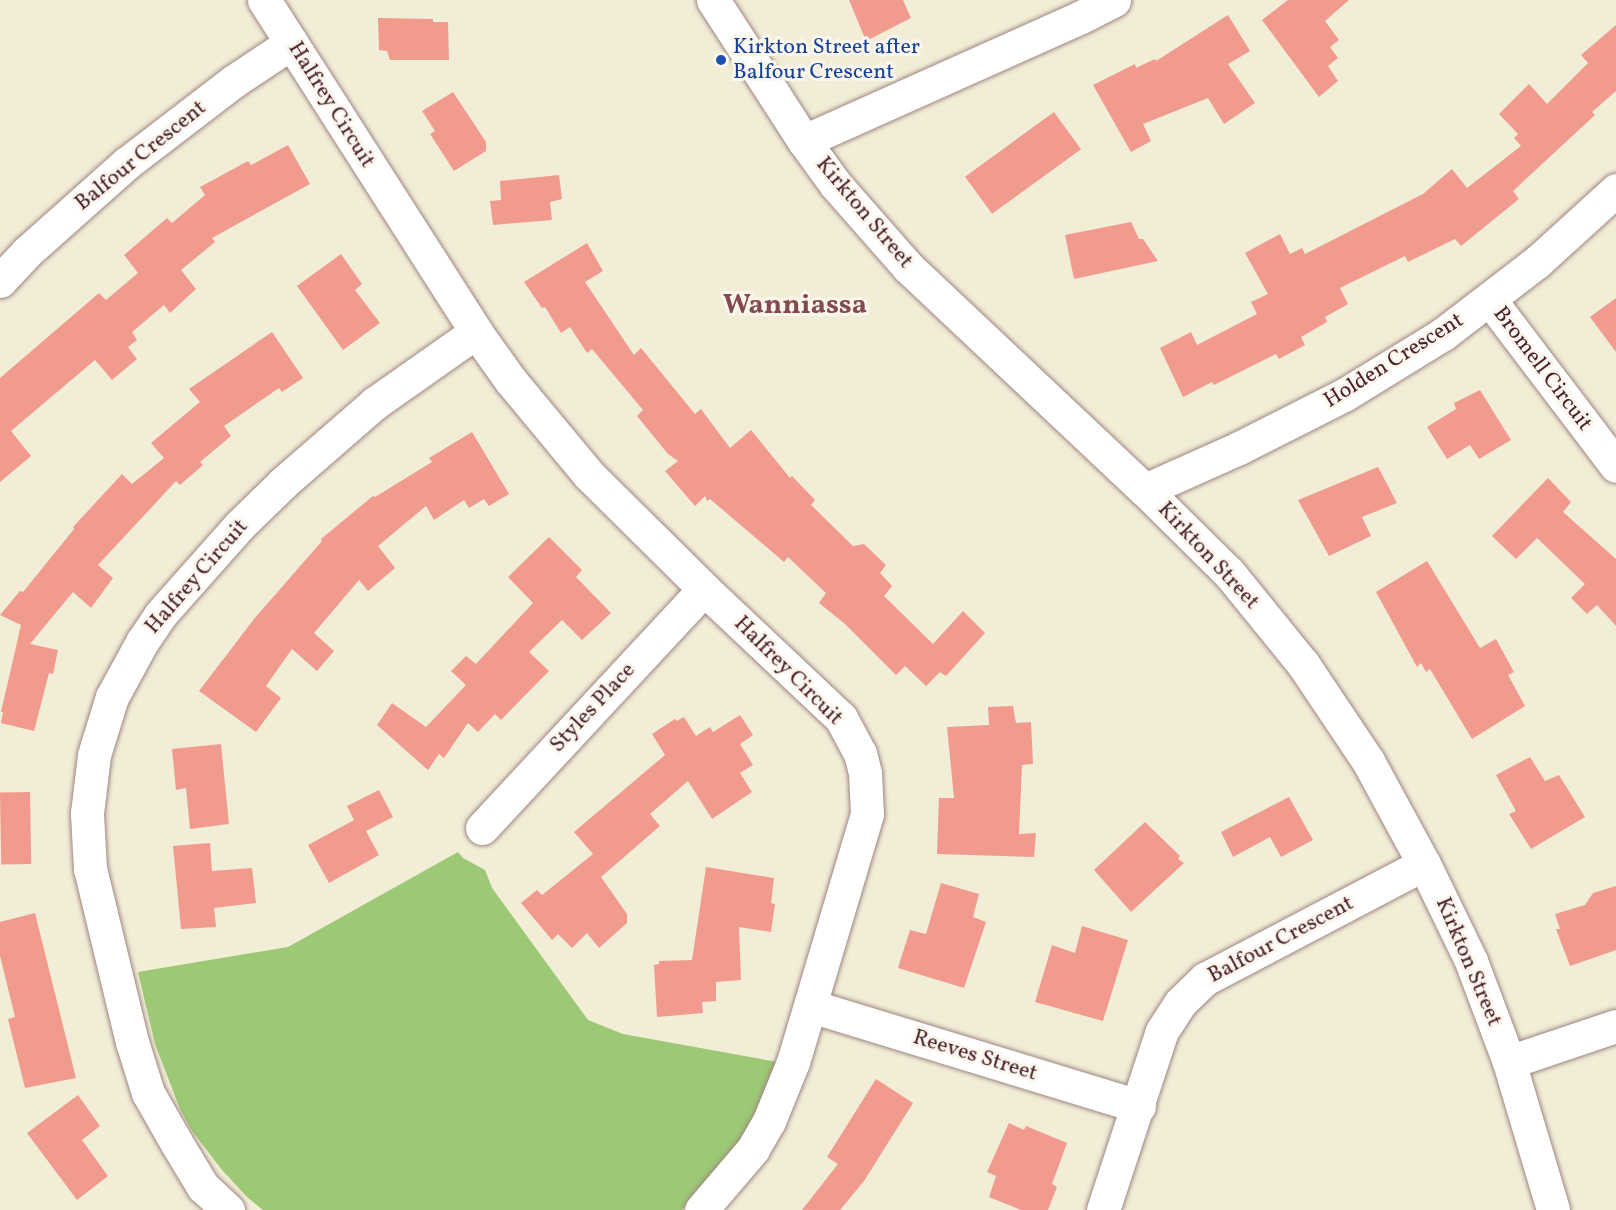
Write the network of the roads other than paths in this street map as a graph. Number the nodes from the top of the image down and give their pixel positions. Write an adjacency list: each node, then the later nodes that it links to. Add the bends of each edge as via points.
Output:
1 (264, 0): 4 (street, Halfrey Circuit)
2 (713, 0): 5 (street, Kirkton Street)
3 (1114, 0): 5 (street)
4 (291, 43): 7 (street, Balfour Crescent, via 127,163); 9 (street, Halfrey Circuit)
5 (804, 141): 11 (street, Kirkton Street, via 836,185 908,267)
6 (1616, 190): 8 (street, Holden Crescent)
7 (0, 281)
8 (1490, 300): 10 (street, Bromell Circuit); 11 (street, Holden Crescent, via 1344,395)
9 (476, 332): 12 (street, Halfrey Circuit, via 511,381 589,474); 19 (street, Halfrey Circuit, via 375,403 240,525 160,615 142,642 112,697 94,755 87,813 90,869 132,1042 148,1093 176,1142 204,1187)
10 (1616, 466)
11 (1145, 490): 14 (street, Kirkton Street, via 1229,573 1303,664 1368,761)
12 (704, 589): 13 (street, Styles Place); 15 (street, Halfrey Circuit, via 841,718 866,773 867,814)
13 (482, 828)
14 (1424, 864): 17 (street, Kirkton Street, via 1471,961); 18 (street, Balfour Crescent, via 1205,979 1180,1003 1162,1031)
15 (811, 1006): 18 (street, Reeves Street); 20 (street, Halfrey Circuit, via 769,1121 753,1149)
16 (1616, 1026): 17 (street)
17 (1509, 1062): 22 (street, Kirkton Street)
18 (1138, 1106): 21 (street, Balfour Crescent)
19 (228, 1210)
20 (701, 1210)
21 (1103, 1210)
22 (1553, 1210)

